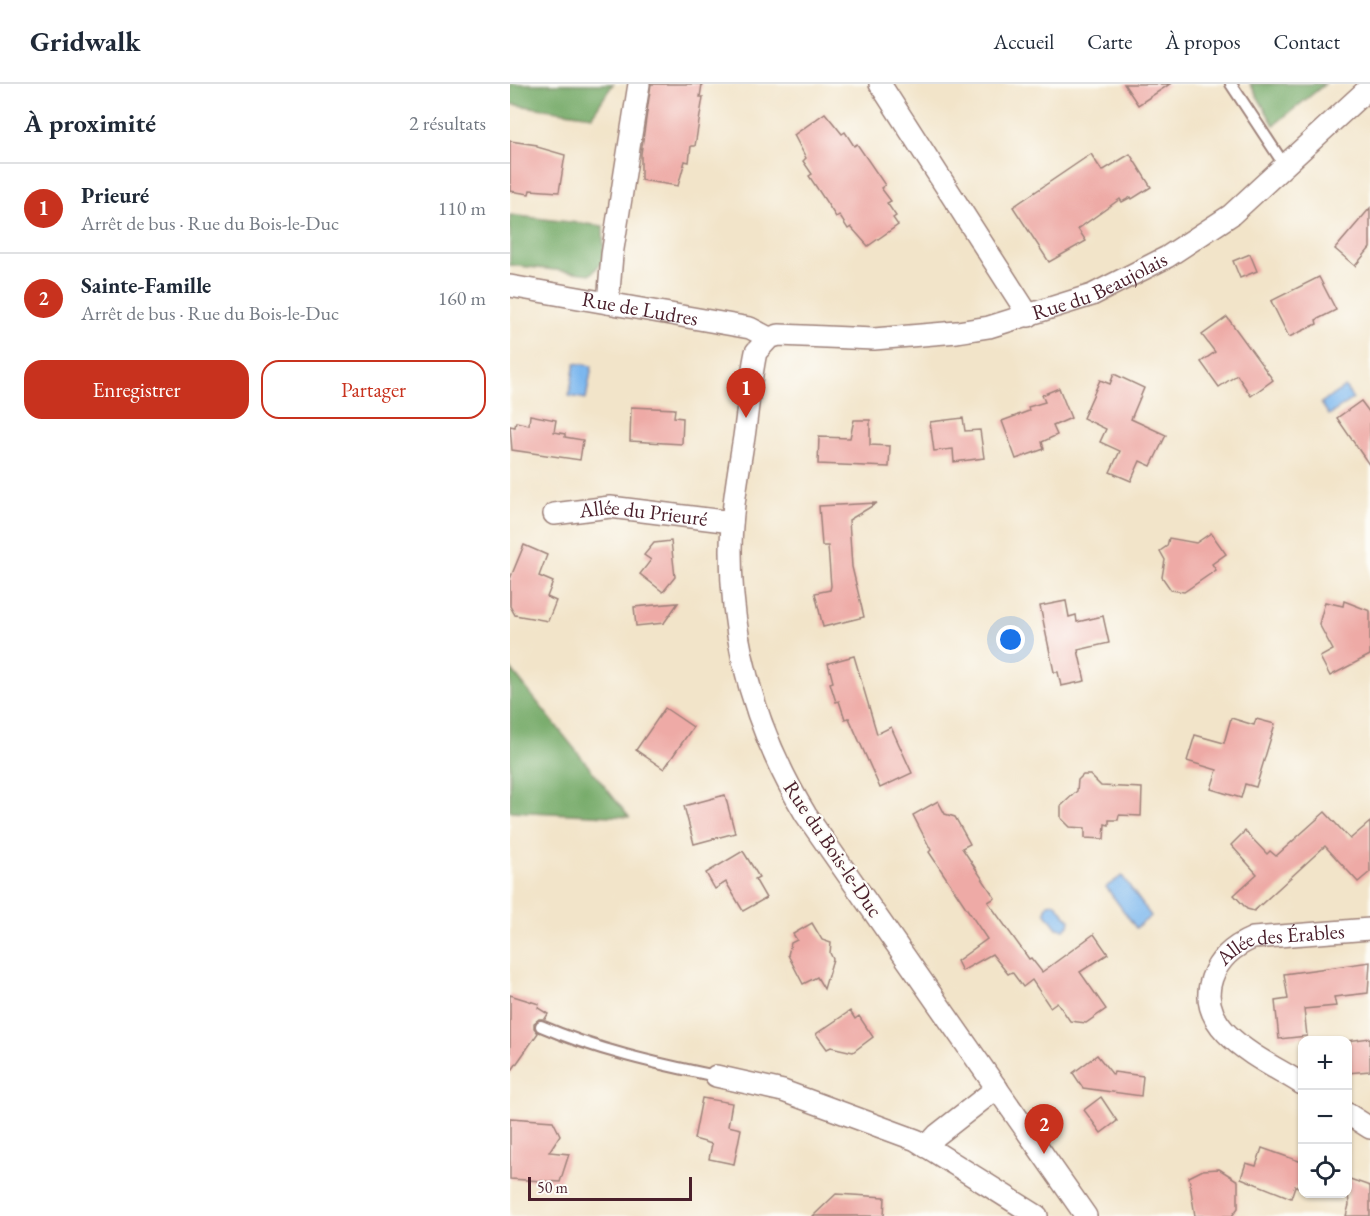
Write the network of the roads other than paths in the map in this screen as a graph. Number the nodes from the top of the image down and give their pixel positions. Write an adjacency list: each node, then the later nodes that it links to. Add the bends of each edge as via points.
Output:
1 (639, 84): 7 (street)
2 (880, 84): 8 (street)
3 (1231, 84): 5 (lane)
4 (1370, 87): 5 (street, Rue du Beaujolais)
5 (1285, 166): 8 (street, Rue du Beaujolais, via 1231,214 1167,256 1098,292)
6 (510, 286): 7 (street, Rue de Ludres)
7 (608, 303): 9 (street, Rue de Ludres, via 750,328)
8 (1029, 316): 9 (street, Rue du Beaujolais, via 989,327 908,337 788,334)
9 (769, 338): 11 (street, Rue du Bois-le-Duc, via 759,347 755,359)
10 (554, 514): 11 (street, Allée du Prieuré, via 610,507)
11 (732, 522): 16 (street, Rue du Bois-le-Duc, via 732,588 740,644 750,692 773,755 806,815)
12 (1370, 928): 15 (street, Allée des Érables, via 1253,938 1238,944 1224,957 1210,983 1210,1008 1215,1020 1234,1040)
13 (542, 1026): 14 (lane, via 568,1038)
14 (716, 1076): 19 (street, via 783,1091)
15 (1298, 1081)
16 (997, 1088): 19 (street); 21 (street, Rue du Bois-le-Duc)
17 (1352, 1117): 18 (street)
18 (1370, 1128)
19 (926, 1146): 20 (street)
20 (1037, 1216)
21 (1086, 1216)

